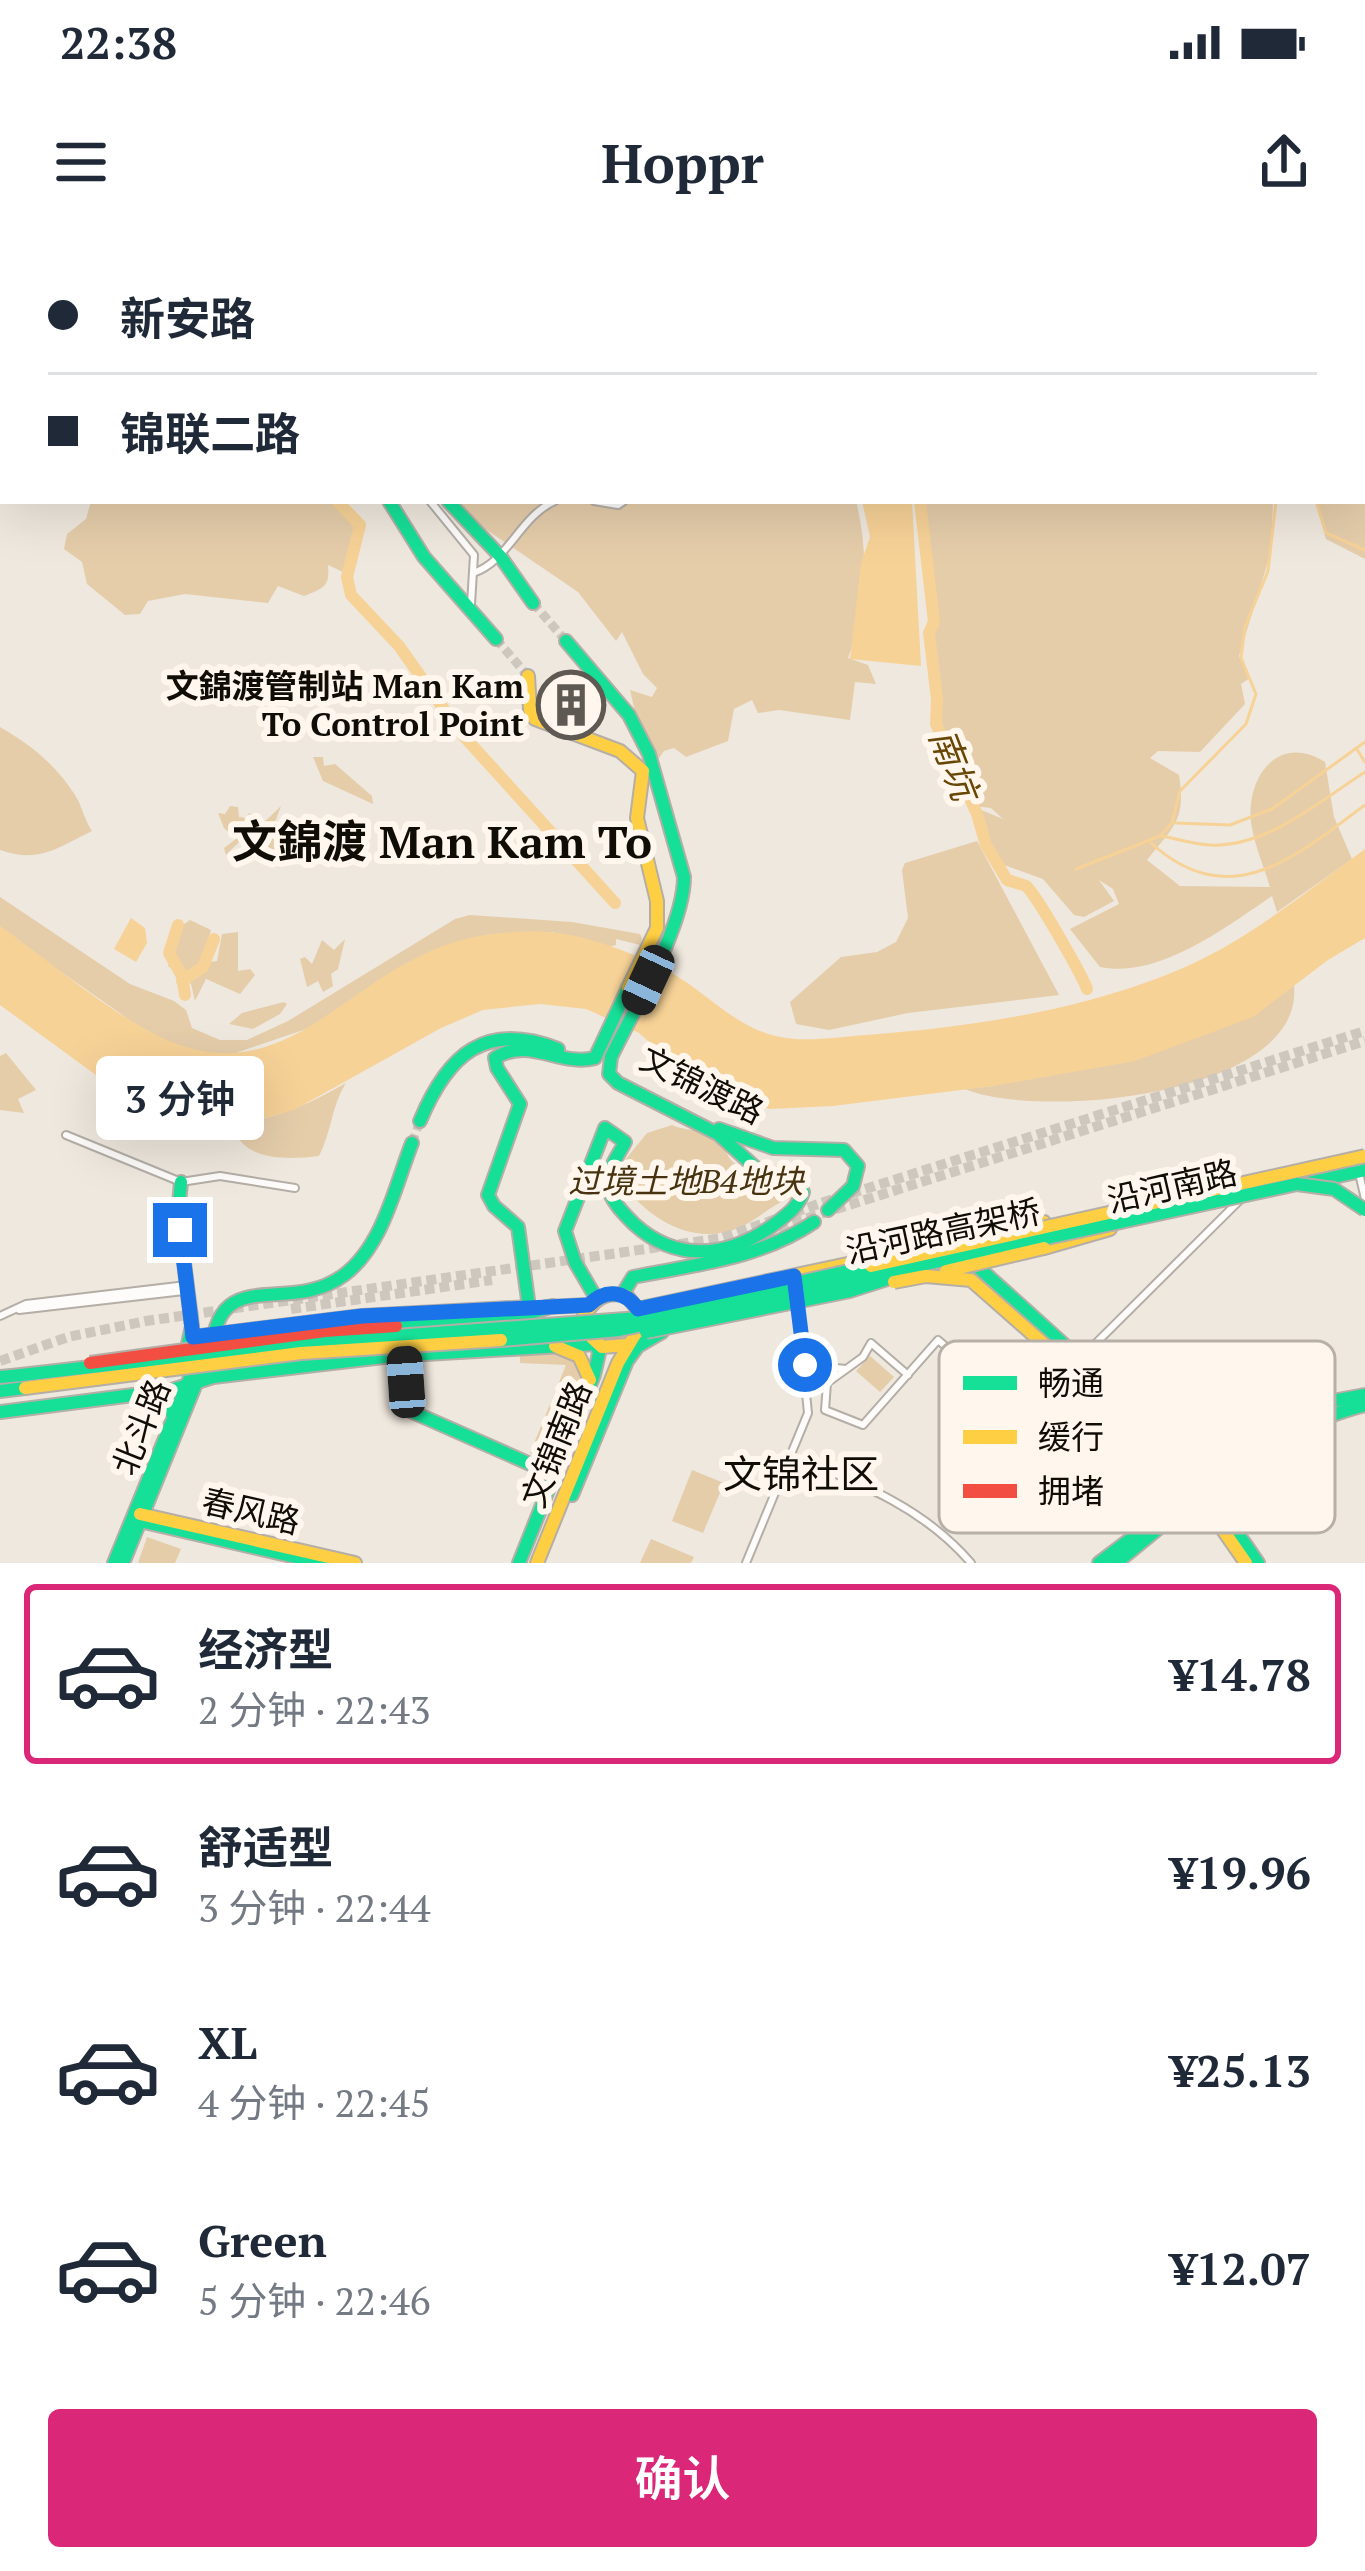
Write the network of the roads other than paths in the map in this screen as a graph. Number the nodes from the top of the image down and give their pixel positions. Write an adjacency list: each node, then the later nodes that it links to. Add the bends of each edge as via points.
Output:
1 (391, 504): 9 (main road)
2 (432, 504): 6 (street, via 474,555)
3 (451, 504): 5 (main road)
4 (551, 504): 5 (street)
5 (500, 556): 6 (street); 7 (main road)
6 (473, 573): 8 (street)
7 (533, 603)
8 (471, 604)
9 (496, 639)
10 (566, 641): 12 (main road, via 629,715 656,770 685,886)
11 (528, 676): 12 (main road, via 535,719 620,752 643,770 637,818 659,914)
12 (657, 946): 13 (main road)
13 (612, 1039): 14 (main road, 文锦渡路, via 582,1057 525,1035 471,1051 446,1069); 22 (main road, 文锦渡路, via 621,1078 724,1131 773,1148 849,1153 856,1181); 35 (main road, 文锦渡路, via 614,1081 718,1134 757,1169 796,1180 803,1196 742,1246 675,1250 640,1230 610,1194 609,1174 625,1142 605,1128 565,1232); 37 (main road, 文锦渡路, via 587,1062 527,1046 495,1058 520,1105 488,1195 518,1227)
14 (420, 1121)
15 (66, 1135): 18 (street)
16 (412, 1143): 42 (main road, via 379,1223 346,1274 324,1287 233,1301)
17 (1362, 1162): 20 (main road, 沿河南路); 21 (street); 26 (main road, 沿河南路); 56 (main road, 沿河路高架桥, bridge, via 639,1318)
18 (181, 1182): 19 (street, via 220,1176); 31 (main road, 北斗路)
19 (295, 1189)
20 (1241, 1198): 25 (main road, 沿河南路); 49 (street)
21 (1365, 1199)
22 (828, 1210)
23 (1365, 1210): 27 (main road, 沿河路高架桥, bridge, via 1336,1189 1303,1184)
24 (814, 1222): 33 (main road, via 753,1255 633,1277)
25 (1128, 1224): 27 (main road, 沿河南路); 30 (main road, bridge)
26 (946, 1244): 27 (main road); 28 (main road); 29 (main road, 沿河南路)
27 (972, 1256): 28 (main road, 沿河南路); 32 (main road, bridge); 43 (main road, 沿河路高架桥, bridge); 48 (main road)
28 (952, 1264): 34 (main road, 沿河南路); 46 (main road)
29 (794, 1276): 34 (street); 38 (main road, 沿河南路)
30 (926, 1276): 32 (main road, bridge); 47 (main road, bridge, via 971,1280)
31 (188, 1290): 39 (street, via 26,1304); 44 (main road, 北斗路)
32 (850, 1291): 40 (main road, bridge)
33 (622, 1295): 35 (main road); 38 (main road)
34 (796, 1297): 41 (main road, 沿河南路); 54 (street)
35 (592, 1302): 36 (main road); 50 (main road, via 585,1328)
36 (553, 1306): 37 (main road); 56 (main road, bridge, via 518,1317 220,1344)
37 (529, 1307): 42 (main road)
38 (638, 1309): 41 (main road)
39 (0, 1314)
40 (682, 1326): 43 (main road, bridge); 79 (main road, bridge, via 632,1354)
41 (638, 1331): 51 (main road)
42 (212, 1334): 44 (main road); 60 (main road, via 211,1368)
43 (571, 1336): 59 (main road, 沿河路高架桥, bridge)
44 (193, 1337): 60 (main road, 北斗路)
45 (939, 1341): 57 (street)
46 (1034, 1341)
47 (1048, 1341)
48 (1054, 1341)
49 (1095, 1341)
50 (596, 1344): 51 (main road); 52 (main road); 61 (main road, 文锦南路)
51 (626, 1345): 79 (main road, 文锦南路)
52 (555, 1346): 53 (main road); 61 (main road, via 585,1362)
53 (404, 1355): 60 (main road); 71 (main road, via 408,1409)
54 (805, 1365): 55 (street); 70 (street, via 808,1413)
55 (850, 1369): 57 (street, via 871,1343); 57 (street, via 827,1383 825,1410 862,1425)
56 (47, 1372): 59 (main road, 沿河路高架桥, bridge)
57 (908, 1375)
58 (0, 1377): 59 (main road)
59 (23, 1382): 62 (main road)
60 (193, 1382): 63 (main road); 69 (main road, 北斗路); 72 (main road, 北斗路)
61 (589, 1389): 71 (main road, 文锦南路)
62 (0, 1391)
63 (152, 1393): 67 (main road); 69 (main road, via 168,1403)
64 (1365, 1394): 65 (main road)
65 (1335, 1402)
66 (1365, 1406): 68 (main road)
67 (0, 1412)
68 (1335, 1413)
69 (174, 1420): 72 (main road, 北斗路)
70 (791, 1456): 73 (street, via 907,1506); 84 (street)
71 (555, 1475): 83 (main road, 文锦南路)
72 (138, 1517): 80 (main road, 北斗路); 81 (main road, 春风路); 82 (main road, 春风路)
73 (939, 1530)
74 (943, 1533): 85 (street)
75 (1144, 1533): 86 (main road)
76 (1151, 1533): 87 (main road)
77 (1227, 1533): 88 (main road)
78 (1240, 1533): 89 (main road)
79 (537, 1561)
80 (118, 1563)
81 (322, 1563)
82 (355, 1563)
83 (519, 1563)
84 (746, 1563)
85 (971, 1563)
86 (1099, 1563)
87 (1116, 1563)
88 (1246, 1563)
89 (1258, 1563)

